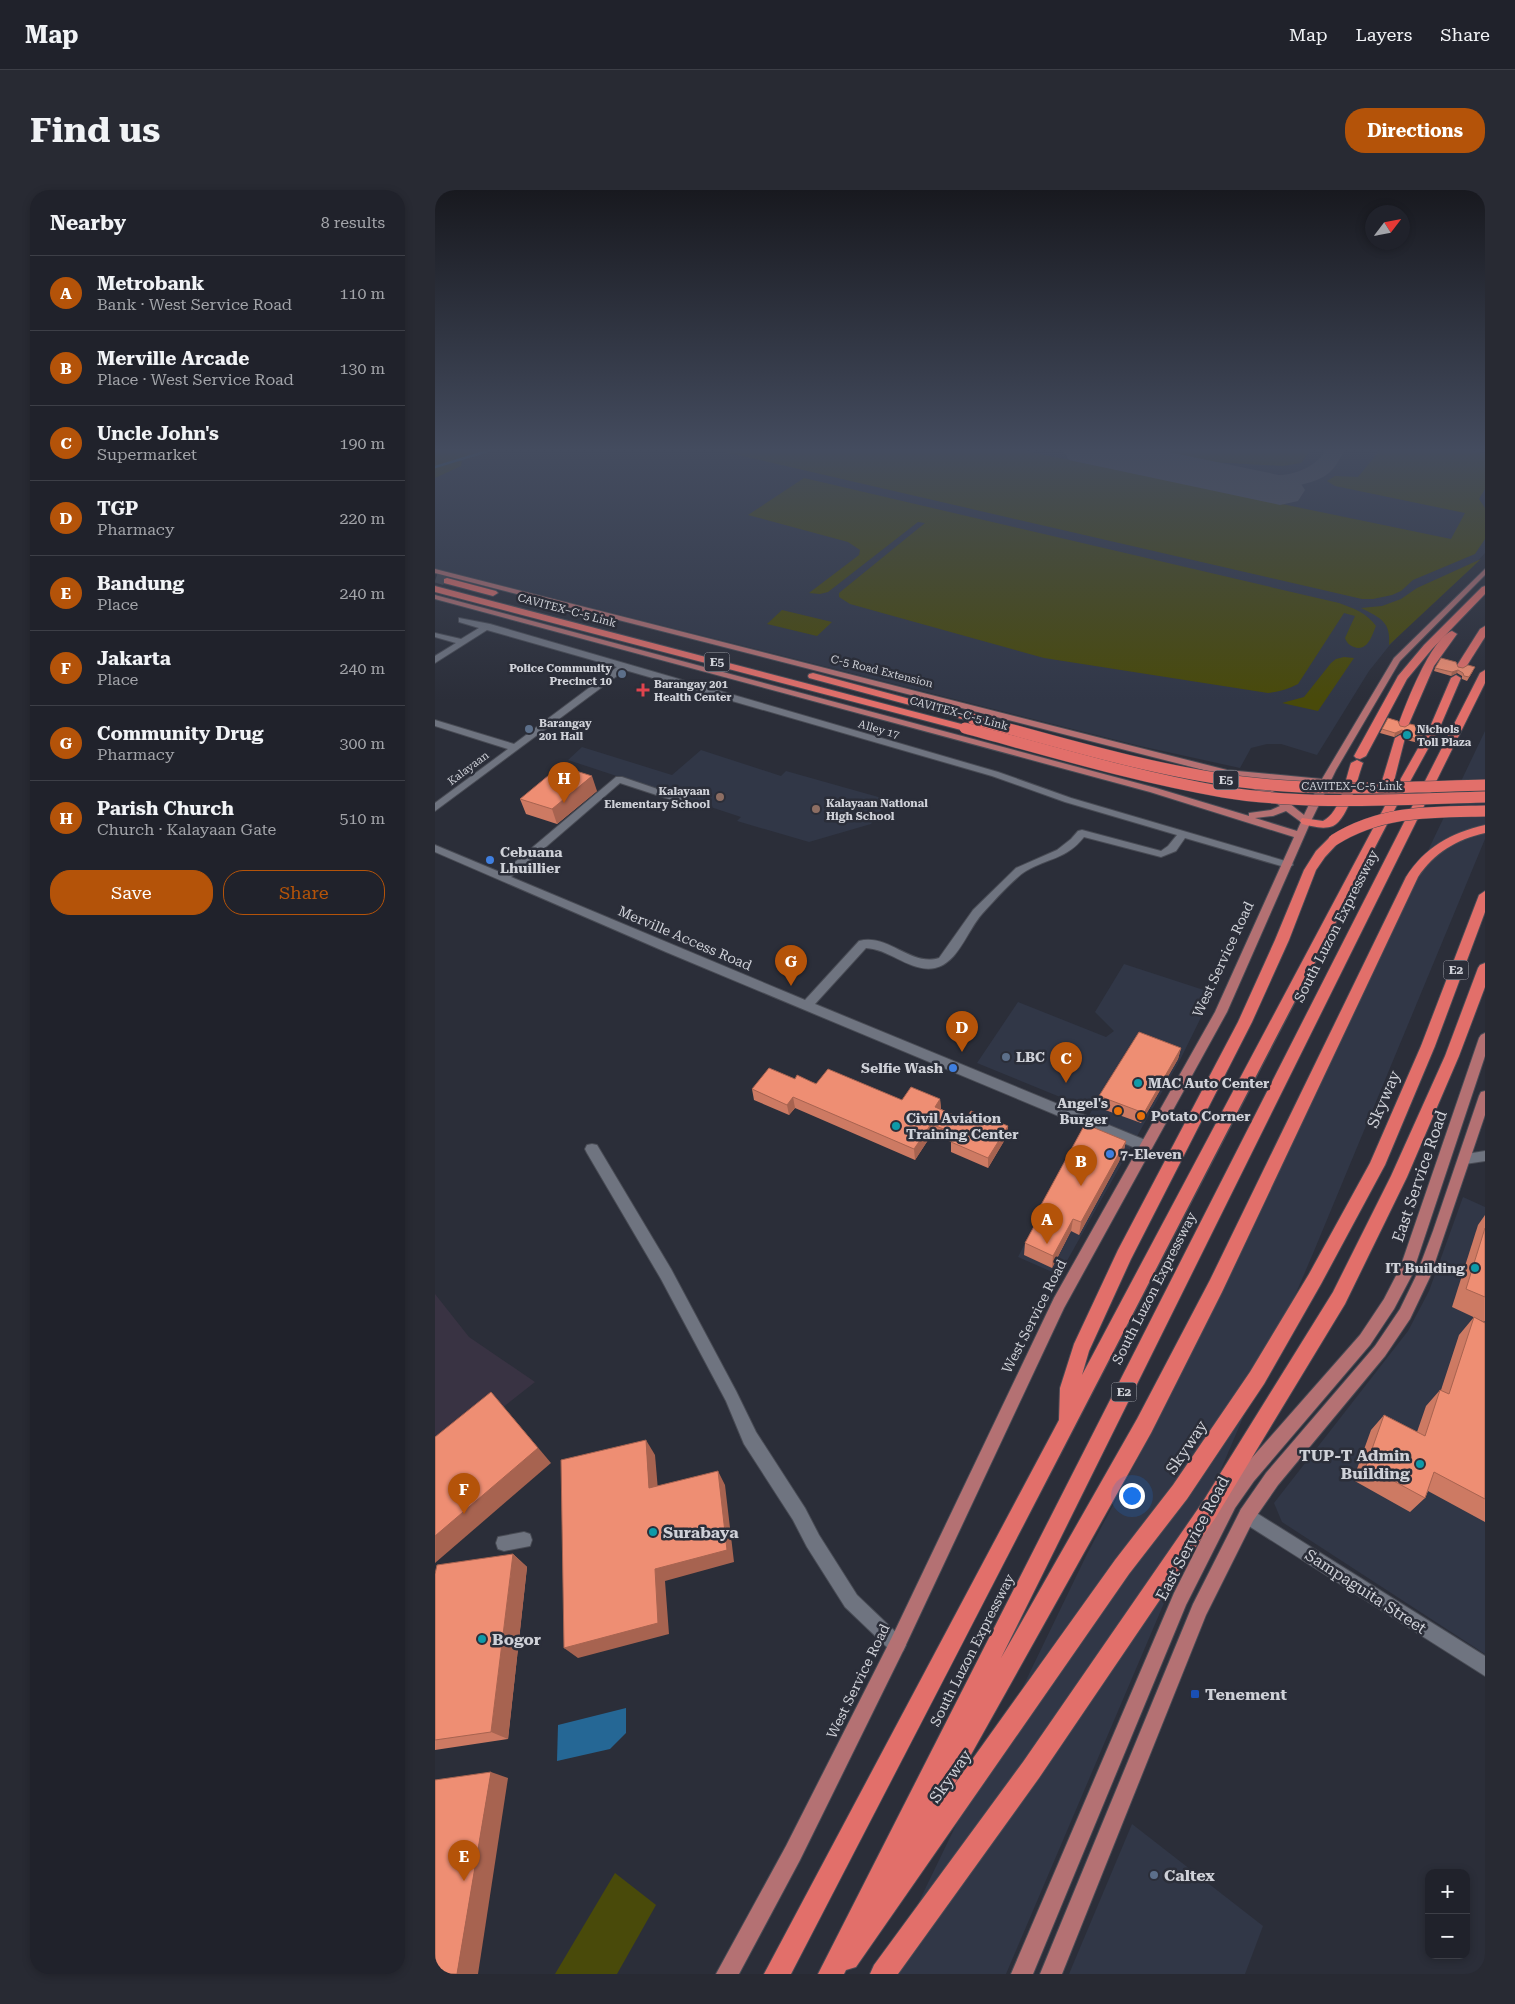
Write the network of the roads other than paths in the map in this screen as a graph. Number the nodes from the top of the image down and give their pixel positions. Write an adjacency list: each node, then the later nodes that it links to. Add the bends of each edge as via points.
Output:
1 (1485, 571): 19 (main road, West Service Road, via 1397,660)
2 (437, 579): 18 (main road, C-5 Road Extension, via 824,668); 20 (highway, CAVITEX–C-5 Link / E5, bridge, via 1155,766 1243,782 1326,788); 21 (highway, CAVITEX–C-5 Link / E5, bridge, via 965,728 1164,780 1232,793 1288,798)
3 (1485, 589): 29 (highway, via 1402,678 1359,760 1333,820)
4 (435, 597): 23 (main road)
5 (1485, 601): 15 (highway, via 1443,644 1422,680)
6 (462, 620): 7 (street, Alley 17)
7 (487, 626): 10 (street); 12 (street, Alley 17)
8 (1485, 629): 25 (highway, South Luzon Expressway, via 1459,672 1435,727)
9 (435, 635): 10 (street)
10 (463, 642): 11 (street)
11 (435, 660)
12 (623, 667): 17 (street, Kalayaan); 31 (street, Alley 17, via 986,771 1067,800)
13 (1485, 674): 52 (highway, South Luzon Expressway / E2)
14 (435, 723): 17 (street)
15 (1403, 726)
16 (1400, 738): 25 (highway, via 1388,781)
17 (516, 748): 26 (street, Kalayaan)
18 (1227, 773): 19 (main road, C-5 Road Extension); 24 (main road, via 1251,783)
19 (1325, 782): 29 (main road, West Service Road)
20 (1485, 785)
21 (1485, 797)
22 (681, 800): 34 (street, via 617,781)
23 (1199, 802): 28 (main road); 29 (main road)
24 (1286, 807): 28 (main road, via 1273,813); 29 (main road)
25 (1390, 807): 44 (highway, South Luzon Expressway, via 1133,1292)
26 (435, 808)
27 (1485, 811): 44 (highway, bridge, via 1399,816 1363,824 1339,836 1320,854 1310,870 1245,1022 1124,1255 1080,1350 1069,1388)
28 (1253, 815): 29 (main road)
29 (1303, 828): 33 (main road, West Service Road)
30 (1485, 829): 53 (highway, via 1459,836 1428,855 1402,895 1216,1286 1144,1426)
31 (1183, 833): 33 (street, Alley 17); 37 (street, via 1175,847 1161,854 1082,833 1059,855 1020,870 977,913 943,961 925,965 889,950 863,944)
32 (435, 848): 34 (street, Merville Access Road)
33 (1288, 865): 40 (main road, West Service Road, via 1221,1012)
34 (503, 877): 37 (street, Merville Access Road)
35 (1485, 895): 53 (highway, Skyway / E2, via 1428,1046 1377,1165 1257,1378 1180,1492 1122,1567)
36 (1485, 968): 54 (highway, E2, via 1452,1056 1365,1249 1339,1298 1209,1510 1031,1770)
37 (808, 1005): 40 (street, Merville Access Road)
38 (1485, 1038): 55 (main road, East Service Road, via 1407,1270 1365,1340 1247,1475 1229,1502 1180,1599)
39 (1485, 1096): 43 (main road)
40 (1145, 1146): 48 (main road, West Service Road, via 1059,1303)
41 (591, 1149): 48 (street, via 666,1274 750,1438 851,1601)
42 (1485, 1156): 43 (street)
43 (1465, 1159): 45 (main road, via 1423,1277 1405,1314 1380,1351 1272,1479)
44 (1067, 1424): 51 (highway, South Luzon Expressway)
45 (1247, 1515): 49 (street, Sampaguita Street); 56 (main road, via 1199,1610)
46 (525, 1540): 47 (street)
47 (504, 1542)
48 (897, 1645): 50 (main road, West Service Road, via 793,1853)
49 (1485, 1667)
50 (727, 1974)
51 (777, 1974)
52 (831, 1974)
53 (836, 1974)
54 (883, 1974)
55 (1022, 1974)
56 (1051, 1974)

